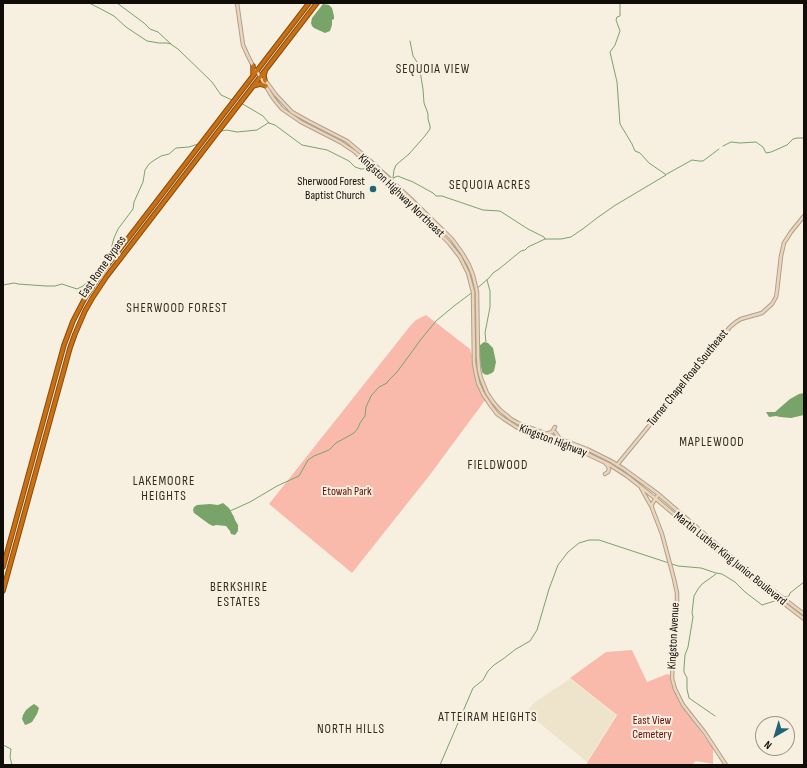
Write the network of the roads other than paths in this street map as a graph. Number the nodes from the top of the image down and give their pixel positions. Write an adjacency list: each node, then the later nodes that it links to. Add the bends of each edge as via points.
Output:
1 (237, 3): 5 (main road, Kingston Highway Northeast, via 243,45)
2 (309, 3): 4 (highway, East Rome Bypass)
3 (317, 3): 6 (highway, East Rome Bypass)
4 (262, 64): 5 (highway); 7 (highway, East Rome Bypass)
5 (253, 65): 7 (main road, Kingston Highway Northeast); 9 (highway)
6 (266, 69): 8 (highway, East Rome Bypass); 10 (highway)
7 (257, 71): 8 (main road, Kingston Highway Northeast); 9 (highway, East Rome Bypass)
8 (260, 76): 10 (main road, Kingston Highway); 11 (main road, Kingston Highway Northeast); 12 (highway, East Rome Bypass)
9 (252, 77): 29 (highway, East Rome Bypass, via 88,292 64,345)
10 (265, 80): 17 (main road, Kingston Highway, via 292,112 351,144 452,239 466,259 477,292 478,364 487,394 511,419)
11 (266, 86): 12 (highway, via 260,84); 14 (main road, Kingston Highway Northeast, via 288,114 349,147 399,193 456,251 467,270)
12 (252, 87): 30 (highway, East Rome Bypass, via 107,276 85,311 70,348)
13 (804, 216): 19 (main road, Turner Chapel Road Southeast, via 784,243 776,297 772,304 762,313 741,319 730,327)
14 (473, 292): 20 (main road, Kingston Highway, via 475,370 479,387 486,400 504,419 518,428)
15 (555, 427): 17 (main road, via 552,432)
16 (555, 432): 18 (main road)
17 (546, 434): 18 (main road, Kingston Highway)
18 (561, 439): 21 (main road, Kingston Highway)
19 (621, 460): 21 (main road, Turner Chapel Road Southeast); 23 (main road)
20 (604, 462): 22 (main road, Kingston Highway); 24 (main road, via 609,469)
21 (617, 464): 22 (main road, Turner Chapel Road Southeast); 23 (main road, Kingston Highway)
22 (614, 468): 25 (main road, Kingston Highway)
23 (624, 469): 26 (main road)
24 (605, 474)
25 (638, 484): 27 (main road, Kingston Highway); 28 (main road, Kingston Avenue)
26 (658, 495): 27 (main road); 31 (main road, Martin Luther King Junior Boulevard, via 737,562)
27 (656, 498): 28 (main road); 32 (main road, Martin Luther King Junior Boulevard, via 738,568)
28 (652, 508): 33 (main road, Kingston Avenue, via 662,534 676,587 672,678 683,705)
29 (3, 567)
30 (3, 591)
31 (804, 614)
32 (804, 619)
33 (726, 765)

